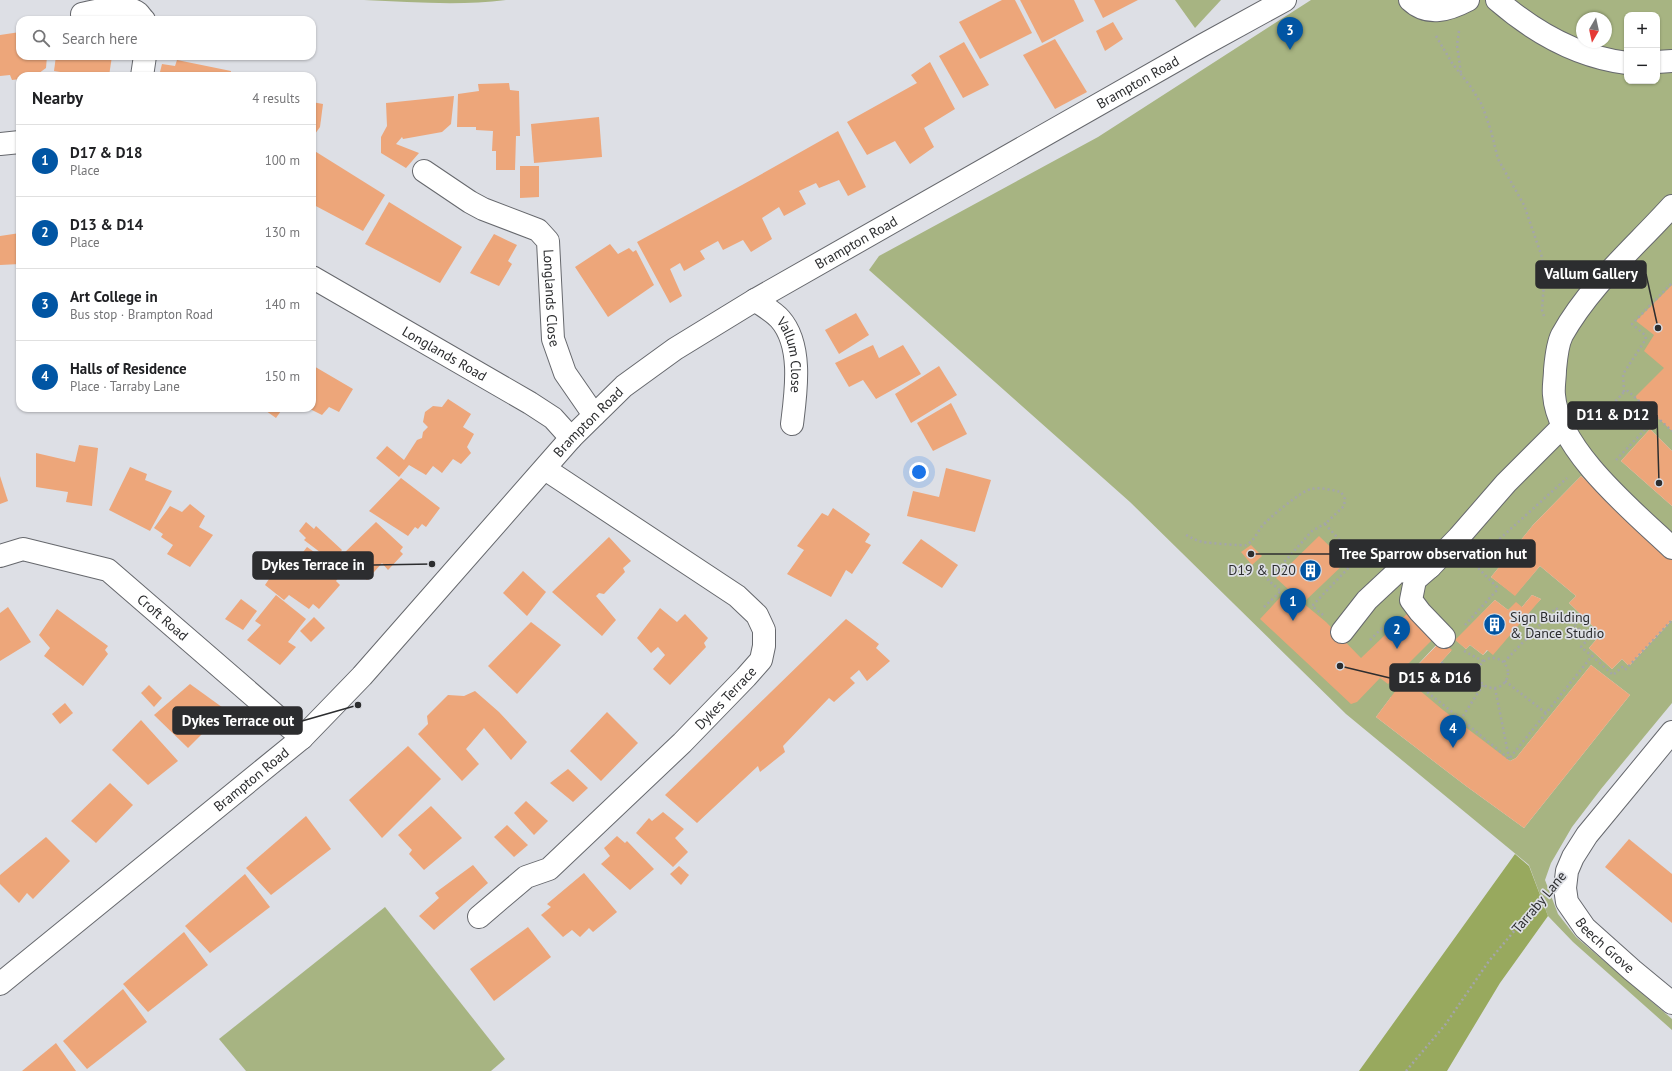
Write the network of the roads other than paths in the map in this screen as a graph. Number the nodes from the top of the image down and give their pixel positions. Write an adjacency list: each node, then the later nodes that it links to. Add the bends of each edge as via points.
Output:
1 (1285, 0): 17 (street, Brampton Road)
2 (1410, 0): 3 (street, via 1421,8 1439,11 1454,8)
3 (1468, 0)
4 (1497, 0): 9 (street, via 1526,22 1575,50 1589,56)
5 (82, 14): 6 (street, via 109,8 137,12)
6 (140, 16)
7 (144, 60): 11 (street)
8 (1672, 61): 10 (street)
9 (1624, 62)
10 (1660, 62)
11 (143, 72)
12 (16, 142): 13 (street)
13 (0, 144)
14 (424, 171): 18 (street, Longlands Close, via 483,209 538,230 548,241 553,339 565,374)
15 (1672, 206): 20 (street, via 1600,281 1561,337 1556,359 1554,395)
16 (316, 279): 21 (street, Longlands Road, via 530,403 553,418)
17 (756, 300): 18 (street, Brampton Road, via 675,349 624,386); 19 (street, Vallum Close, via 780,319 792,340 796,367)
18 (594, 415): 21 (street, Brampton Road)
19 (792, 424)
20 (1564, 426): 23 (street, via 1587,462); 25 (street, via 1524,464)
21 (571, 438): 22 (street, Brampton Road)
22 (544, 469): 29 (street, Brampton Road, via 362,676); 31 (street, Dykes Terrace, via 737,596 757,615 764,630 764,646 761,660 682,743 549,869 526,877)
23 (1672, 548)
24 (0, 556): 29 (street, Croft Road, via 23,549 108,570)
25 (1430, 567): 26 (street, via 1397,572 1367,600); 27 (street, via 1415,580 1411,600 1420,612)
26 (1342, 632)
27 (1453, 633)
28 (1672, 732): 30 (street, Tarraby Lane, via 1587,835)
29 (302, 738): 32 (street, Brampton Road)
30 (1567, 871): 33 (street, Beech Grove, via 1567,902 1585,928)
31 (479, 917)
32 (0, 984)
33 (1672, 1003)

